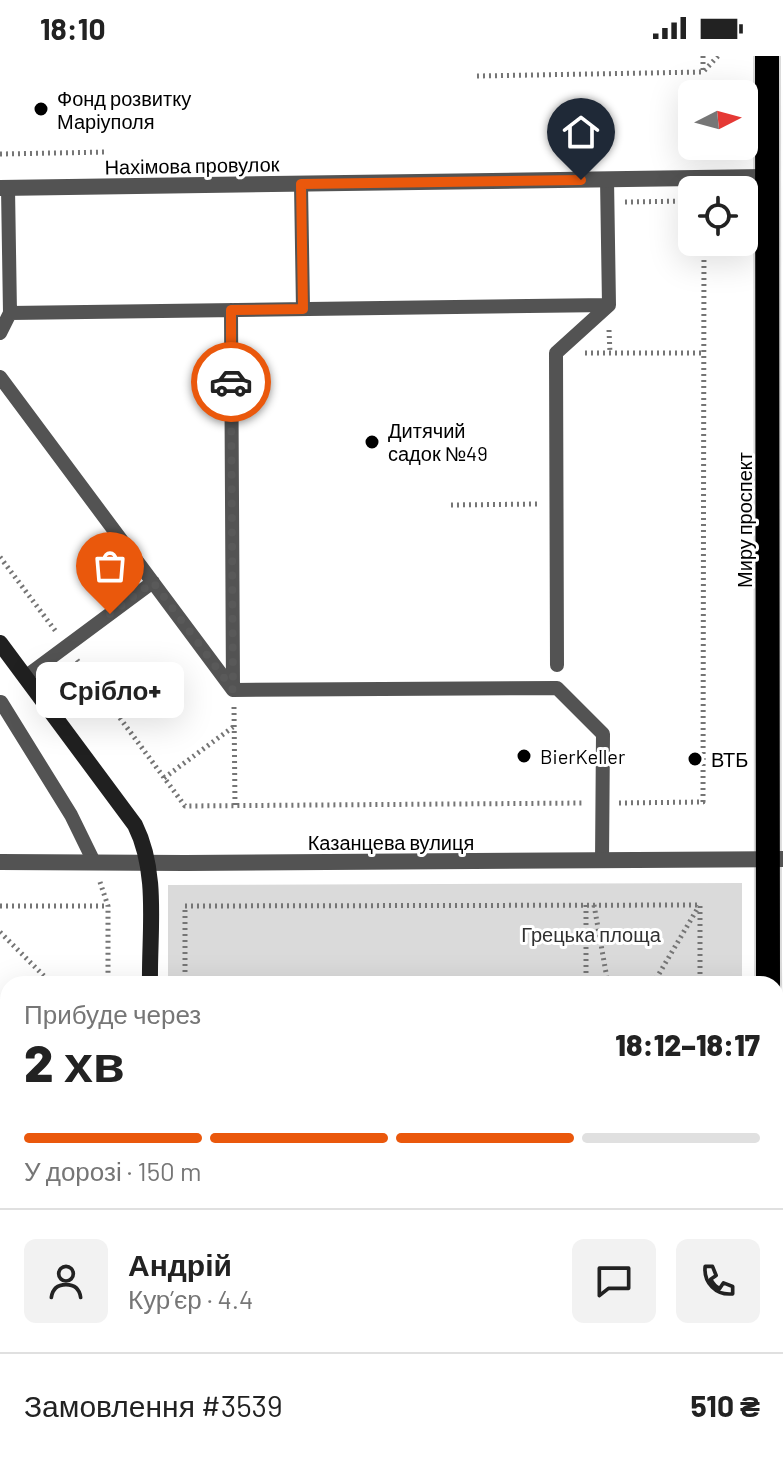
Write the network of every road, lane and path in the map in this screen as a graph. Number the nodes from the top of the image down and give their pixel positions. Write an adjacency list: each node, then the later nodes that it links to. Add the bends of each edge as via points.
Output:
1 (703, 56): 4 (path)
2 (718, 56): 4 (path)
3 (767, 56): 8 (highway, Миру проспект)
4 (703, 72): 5 (path)
5 (477, 76)
6 (108, 152): 7 (path)
7 (0, 154)
8 (768, 177): 9 (street, Нахімова провулок); 35 (highway, Миру проспект)
9 (607, 179): 10 (street, Нахімова провулок); 13 (lane)
10 (301, 184): 11 (street, Нахімова провулок); 14 (lane)
11 (4, 188): 16 (lane)
12 (704, 256): 19 (path)
13 (609, 305): 14 (lane); 18 (lane)
14 (303, 309): 15 (lane)
15 (231, 310): 16 (lane); 29 (lane)
16 (10, 313): 17 (lane)
17 (0, 333)
18 (556, 353): 19 (path); 21 (lane)
19 (704, 353): 33 (path, via 703,802)
20 (0, 377): 24 (lane)
21 (556, 504): 22 (path); 27 (lane)
22 (451, 505)
23 (0, 557): 26 (path)
24 (153, 582): 26 (lane); 29 (lane)
25 (0, 643): 28 (main road)
26 (66, 646): 28 (lane); 32 (path)
27 (557, 665)
28 (25, 677): 39 (main road, via 135,825)
29 (233, 690): 31 (path); 33 (lane, via 557,688 603,734)
30 (1, 702): 38 (lane)
31 (234, 726): 32 (path); 34 (path)
32 (164, 778): 34 (path, via 185,806)
33 (602, 803): 34 (path); 36 (lane)
34 (235, 806)
35 (775, 859): 36 (street, Казанцева вулиця); 53 (highway, Миру проспект)
36 (602, 861): 39 (street, Казанцева вулиця)
37 (0, 862): 38 (street, Казанцева вулиця)
38 (94, 862): 39 (street, Казанцева вулиця)
39 (149, 863): 47 (main road)
40 (586, 905): 41 (path); 48 (path, via 185,906); 49 (path)
41 (594, 905): 42 (path); 50 (path)
42 (700, 905): 51 (path); 52 (path)
43 (0, 906): 46 (path, via 108,906)
44 (0, 932): 45 (path)
45 (44, 976)
46 (108, 976)
47 (150, 976)
48 (185, 976)
49 (586, 976)
50 (607, 976)
51 (658, 976)
52 (700, 976)
53 (768, 976)

